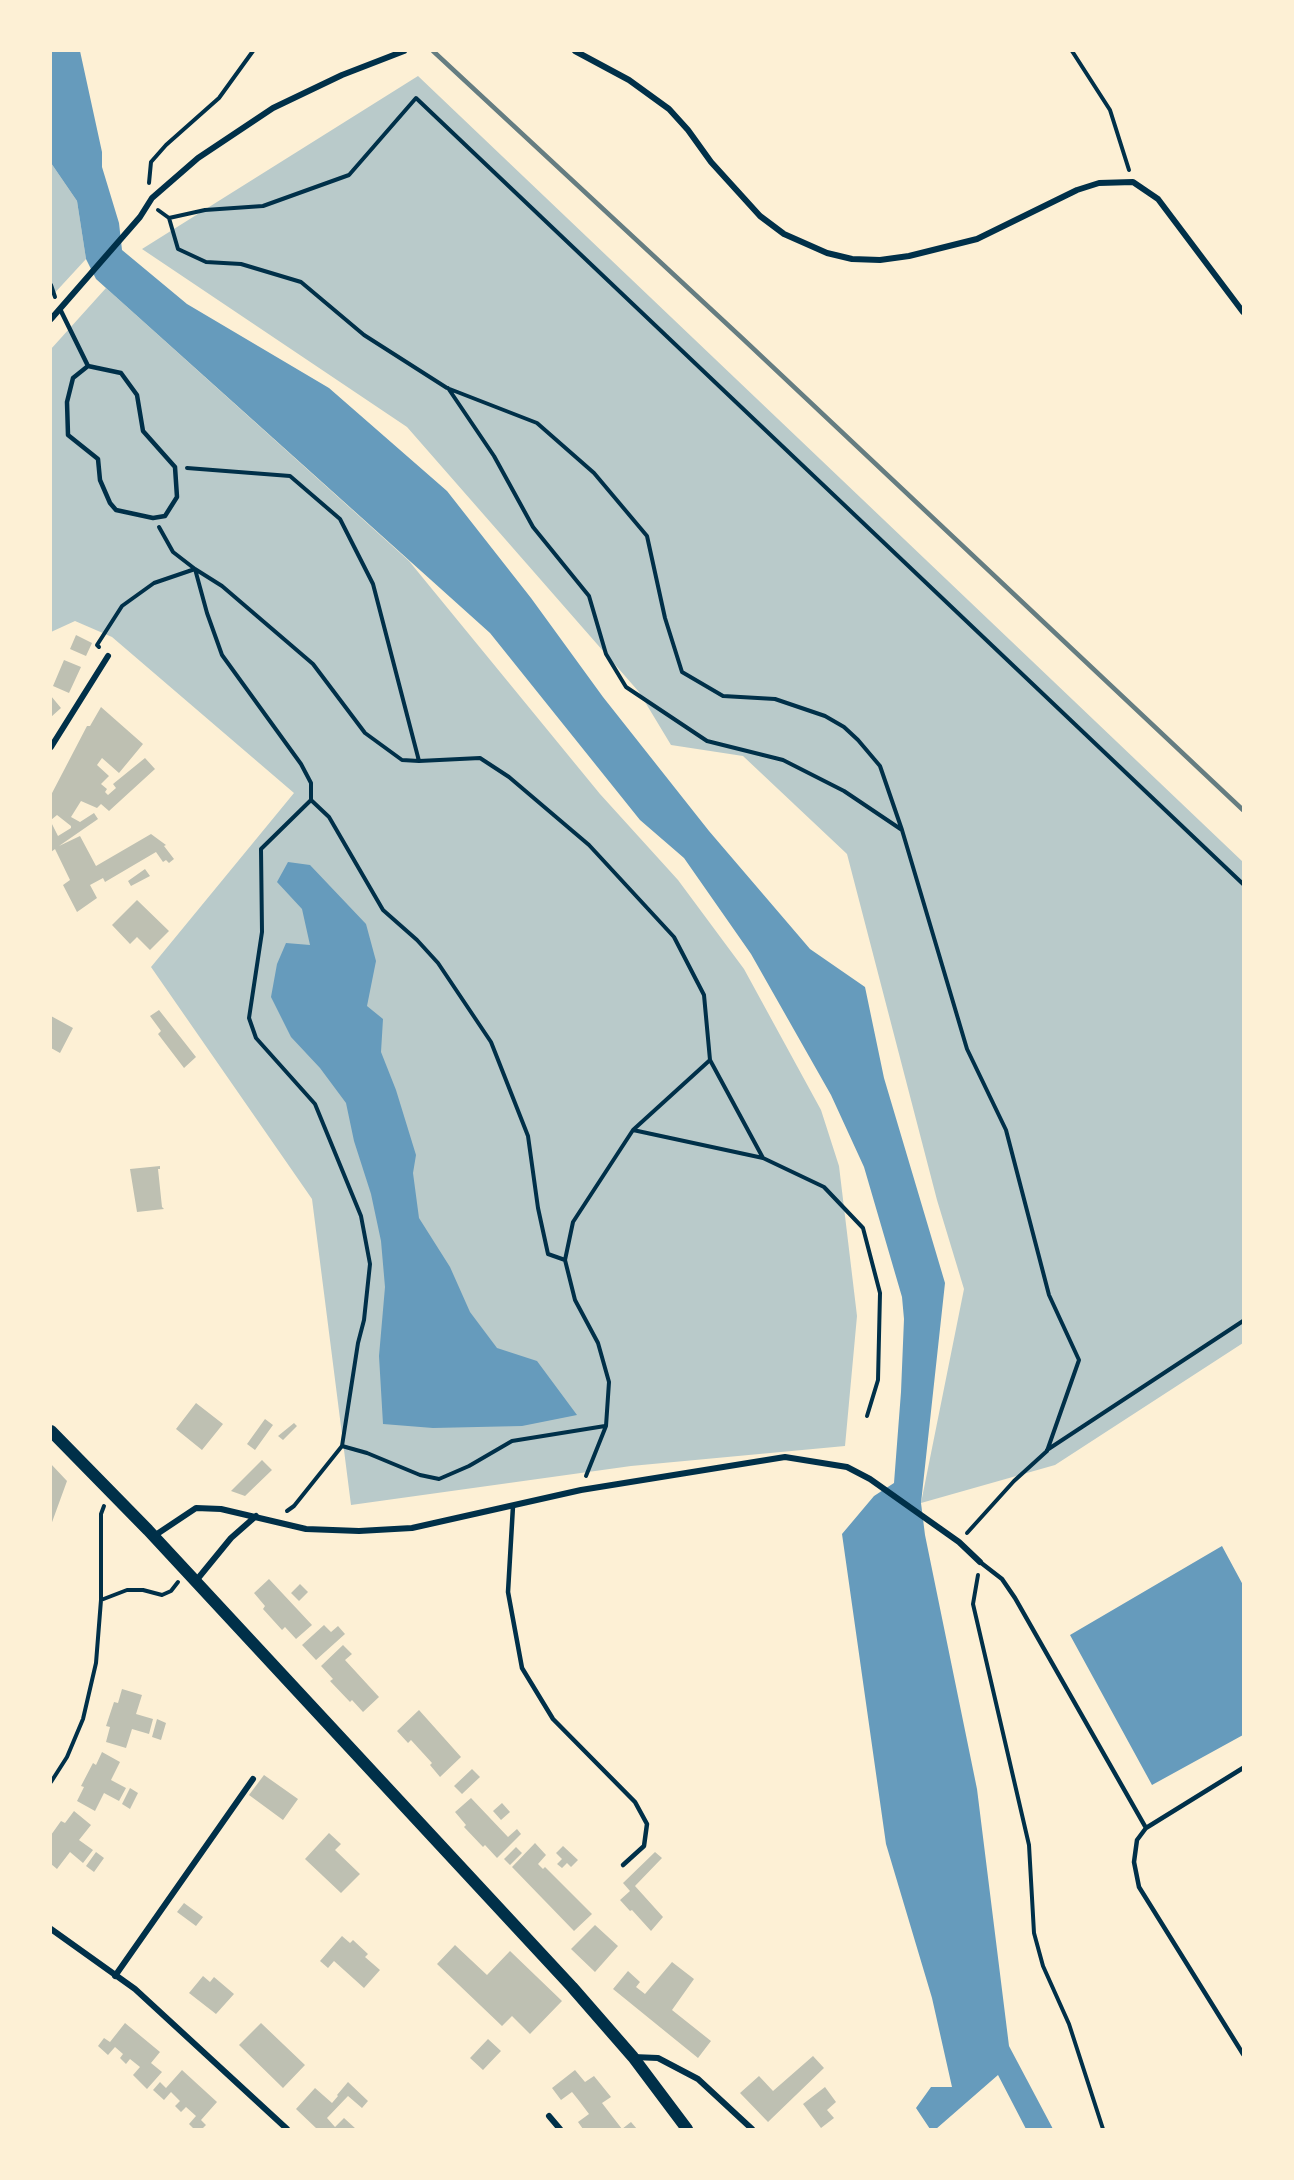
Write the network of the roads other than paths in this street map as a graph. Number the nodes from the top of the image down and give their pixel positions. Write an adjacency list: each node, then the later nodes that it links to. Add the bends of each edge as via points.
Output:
1 (404, 51): 3 (street, via 273,108 198,158 152,198)
2 (575, 51): 4 (street, via 629,80 669,109 760,216 784,234 827,253 871,260 909,256 977,239 1077,190 1099,183 1133,182 1158,199)
3 (60, 309): 5 (street); 6 (lane)
4 (1243, 312)
5 (51, 319)
6 (88, 366): 6 (lane, via 73,378 67,402 68,435 98,459 100,480 116,510 153,518 165,516 177,497 175,467 143,431 137,395 121,372)
7 (108, 656): 8 (street)
8 (51, 747)
9 (51, 1431): 12 (main road)
10 (513, 1506): 11 (street, via 412,1528 370,1530 306,1529); 13 (street, via 581,1490 785,1456 847,1467 870,1479 959,1542); 18 (lane, via 508,1592 522,1668 553,1719 635,1802 647,1824 644,1846)
11 (256, 1516): 12 (street, via 196,1508); 14 (street, via 231,1538)
12 (154, 1537): 14 (main road)
13 (980, 1562): 17 (lane, via 1002,1579 1015,1598)
14 (195, 1582): 22 (main road)
15 (1243, 1768): 17 (lane)
16 (253, 1779): 20 (street)
17 (1146, 1828): 21 (lane, via 1137,1840 1134,1862 1139,1887)
18 (623, 1865)
19 (51, 1929): 20 (street)
20 (116, 1976): 24 (street)
21 (1243, 2054)
22 (633, 2057): 26 (main road); 27 (street, via 658,2058 698,2079)
23 (549, 2116): 25 (street)
24 (287, 2129)
25 (560, 2129)
26 (687, 2129)
27 (752, 2129)

